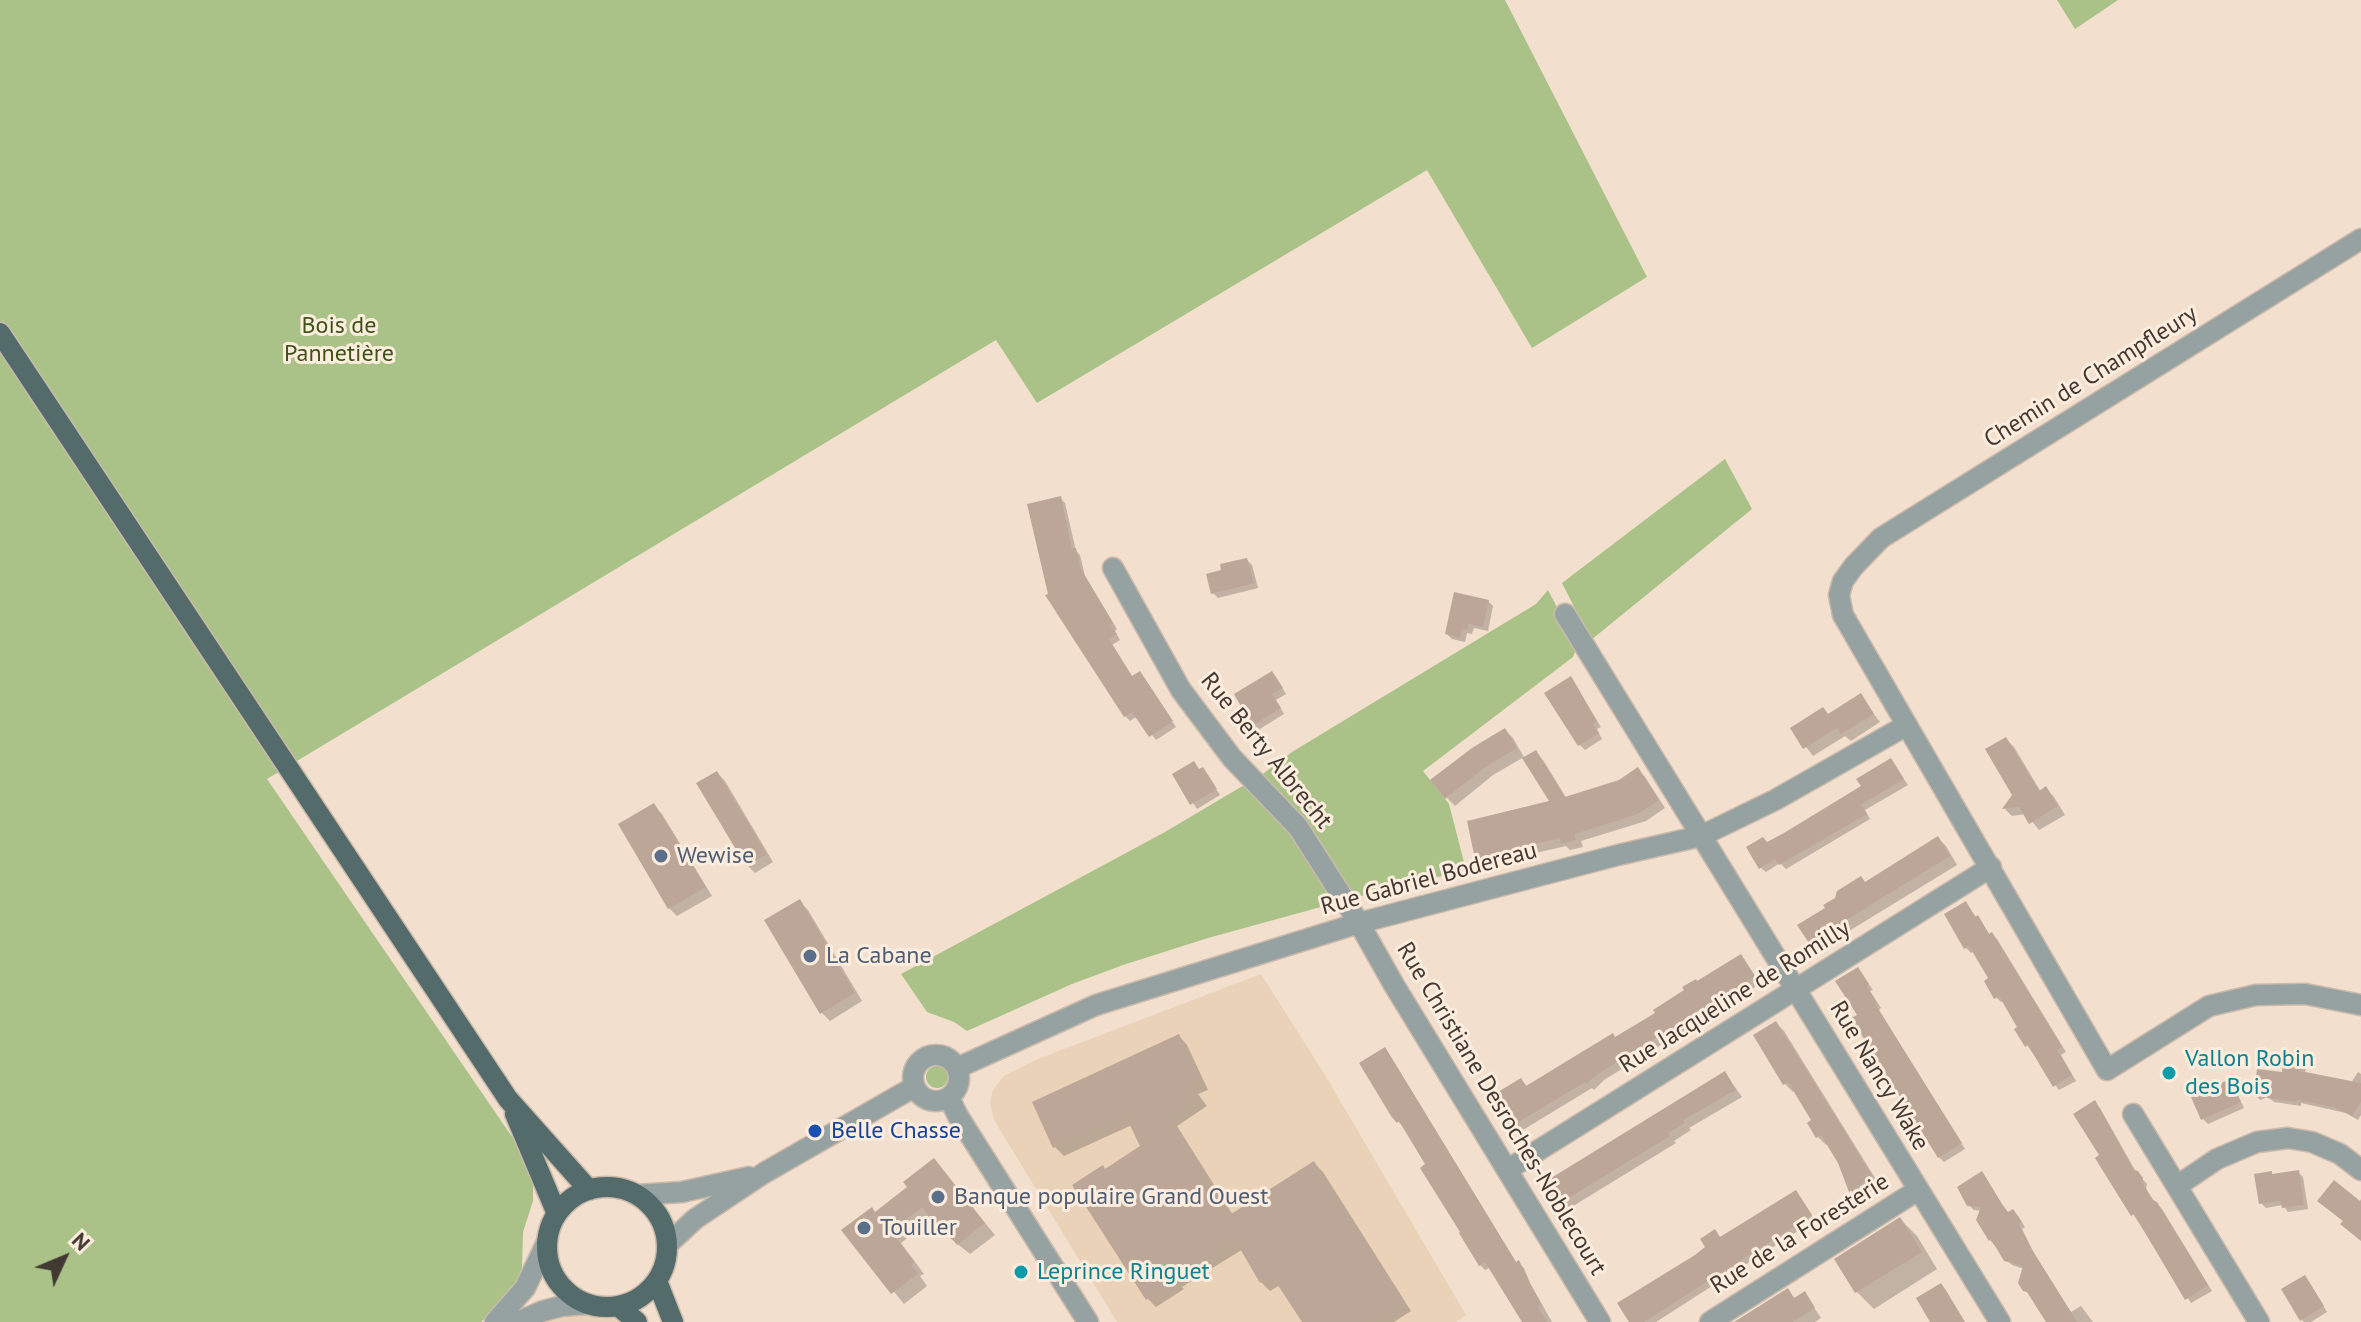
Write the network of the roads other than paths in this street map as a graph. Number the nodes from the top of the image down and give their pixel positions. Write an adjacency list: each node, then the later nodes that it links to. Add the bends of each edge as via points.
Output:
1 (2361, 239): 5 (street, Chemin de Champfleury, via 1881,538 1854,566 1839,595 1843,615)
2 (0, 333): 14 (main road)
3 (1113, 568): 8 (street, Rue Berty Albrecht, via 1181,690 1232,758 1298,827)
4 (1565, 614): 6 (street, Rue Nancy Wake)
5 (1907, 725): 6 (street, Rue Gabriel Bodereau); 7 (street)
6 (1701, 836): 8 (street, Rue Gabriel Bodereau); 9 (street, Rue Nancy Wake)
7 (1991, 867): 9 (street, Rue Jacqueline de Romilly); 10 (street, via 2107,1070 2209,1006 2256,995 2305,994)
8 (1359, 923): 11 (street, Rue Gabriel Bodereau, via 1096,1005); 16 (street, Rue Christiane Desroches-Noblecourt)
9 (1796, 990): 16 (street, Rue Jacqueline de Romilly); 21 (street, Rue Nancy Wake)
10 (2361, 1005)
11 (957, 1068): 12 (street, via 946,1056 925,1057 915,1067); 13 (street, via 959,1081)
12 (914, 1087): 13 (street, via 929,1100); 18 (street)
13 (949, 1098): 33 (street)
14 (508, 1099): 20 (main road); 23 (main road)
15 (2133, 1114): 19 (street)
16 (1507, 1170): 34 (street, Rue Christiane Desroches-Noblecourt)
17 (2361, 1170): 19 (street, via 2340,1154 2288,1138 2257,1142 2217,1159)
18 (764, 1173): 22 (street, via 682,1192); 25 (street, via 695,1219)
19 (2177, 1186): 37 (street)
20 (589, 1190): 22 (main road, via 605,1187); 23 (main road)
21 (1918, 1190): 35 (street, Rue de la Foresterie); 36 (street, Rue Nancy Wake)
22 (637, 1195): 25 (main road, via 658,1216)
23 (557, 1214): 24 (main road)
24 (547, 1242): 27 (main road, via 557,1280); 29 (street, via 525,1288)
25 (667, 1245): 26 (main road)
26 (657, 1281): 28 (main road, via 642,1296); 32 (main road)
27 (588, 1304): 28 (main road); 30 (street, via 562,1306)
28 (618, 1306): 31 (main road)
29 (495, 1322)
30 (518, 1322)
31 (637, 1322)
32 (673, 1322)
33 (1088, 1322)
34 (1600, 1322)
35 (1710, 1322)
36 (1999, 1322)
37 (2259, 1322)

